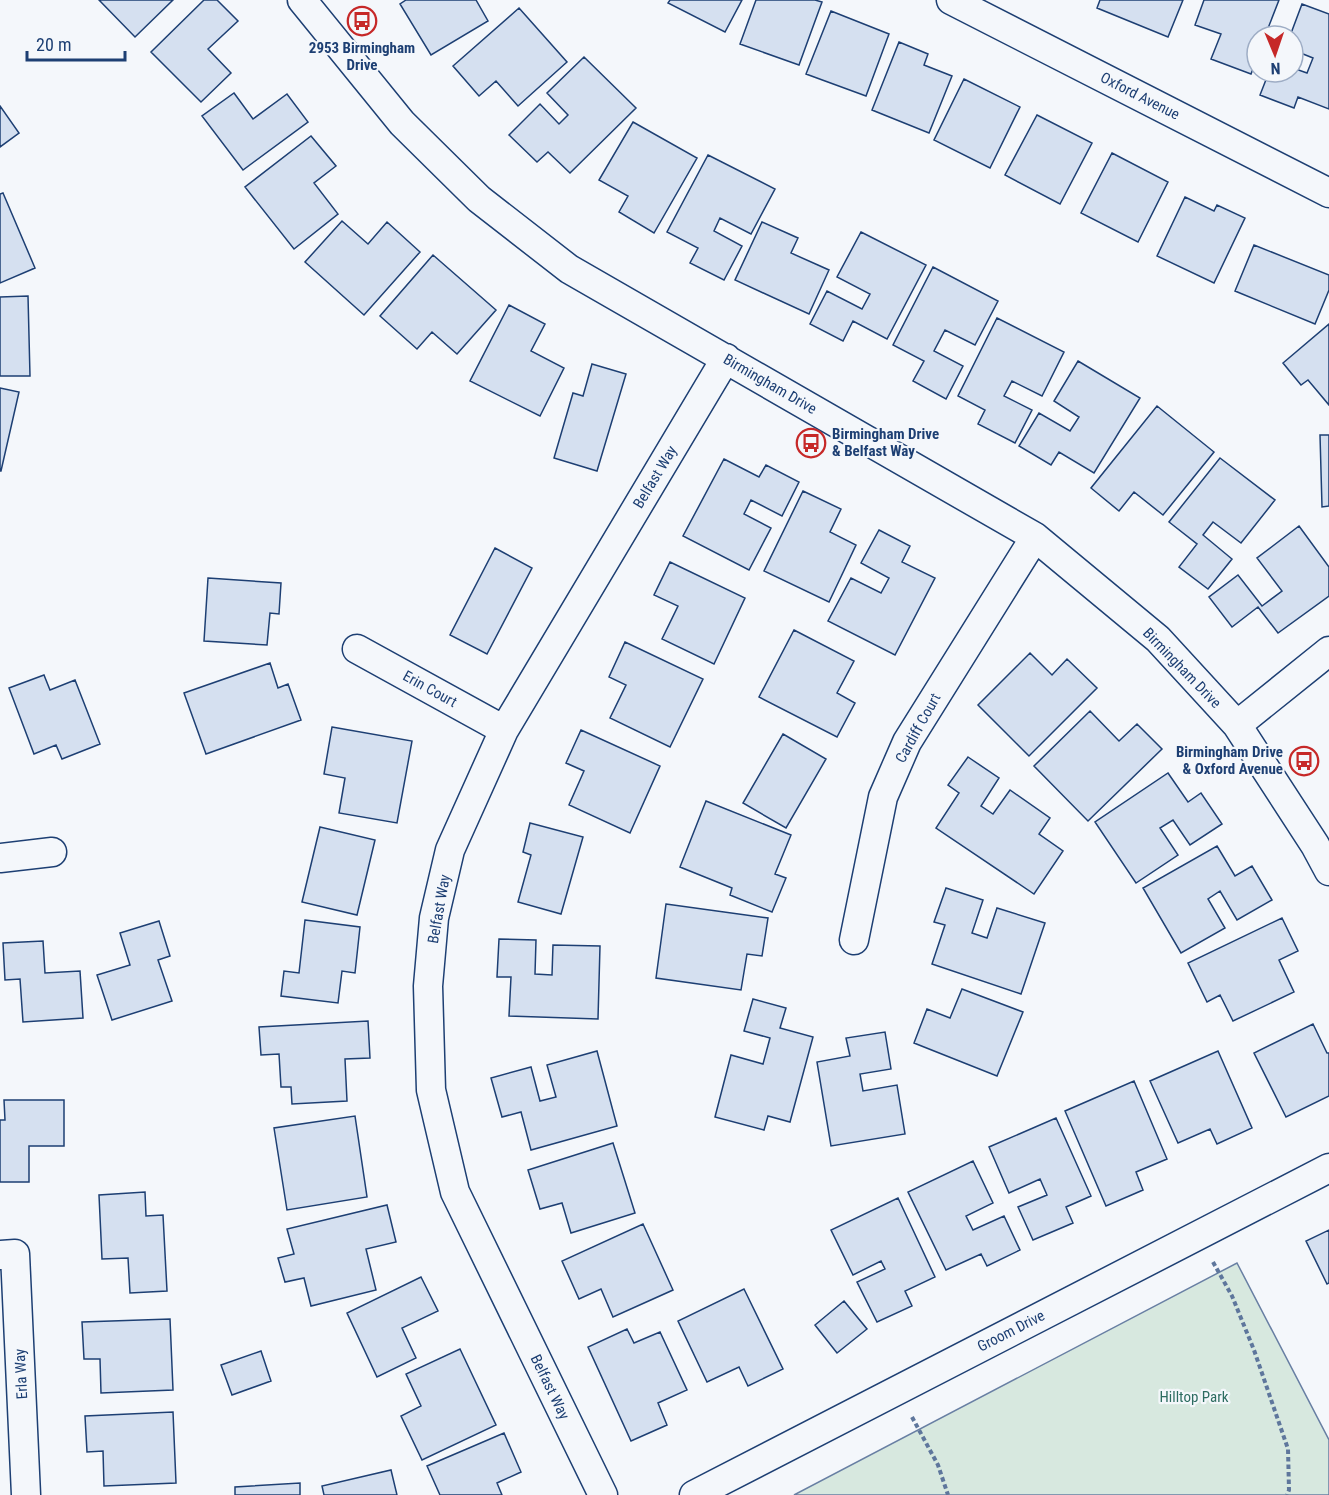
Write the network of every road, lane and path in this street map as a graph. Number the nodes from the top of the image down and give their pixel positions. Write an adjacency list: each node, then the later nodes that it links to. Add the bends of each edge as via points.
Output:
1 (302, 0): 4 (street, Birmingham Drive, via 402,123 479,199 569,269)
2 (951, 0): 3 (street, Oxford Avenue)
3 (1329, 193)
4 (726, 358): 5 (street, Birmingham Drive); 9 (street, Belfast Way)
5 (1035, 537): 8 (street, Birmingham Drive, via 1158,639); 13 (street, Cardiff Court, via 907,742 883,797)
6 (357, 649): 9 (street, Erin Court)
7 (1329, 651): 8 (street)
8 (1237, 725): 12 (street, Birmingham Drive)
9 (504, 730): 19 (street, Belfast Way, via 450,850 434,918 428,986 430,1090 455,1192)
10 (52, 852): 11 (street)
11 (0, 858)
12 (1329, 871)
13 (855, 940)
14 (1329, 1168): 15 (street, Groom Drive)
15 (1198, 1235): 17 (street, Groom Drive); 22 (path, via 1232,1296 1288,1449)
16 (8, 1255): 18 (street, Erla Way)
17 (898, 1390): 20 (street, Groom Drive); 21 (path, via 938,1465)
18 (26, 1495)
19 (603, 1495)
20 (693, 1495)
21 (948, 1495)
22 (1287, 1495)

